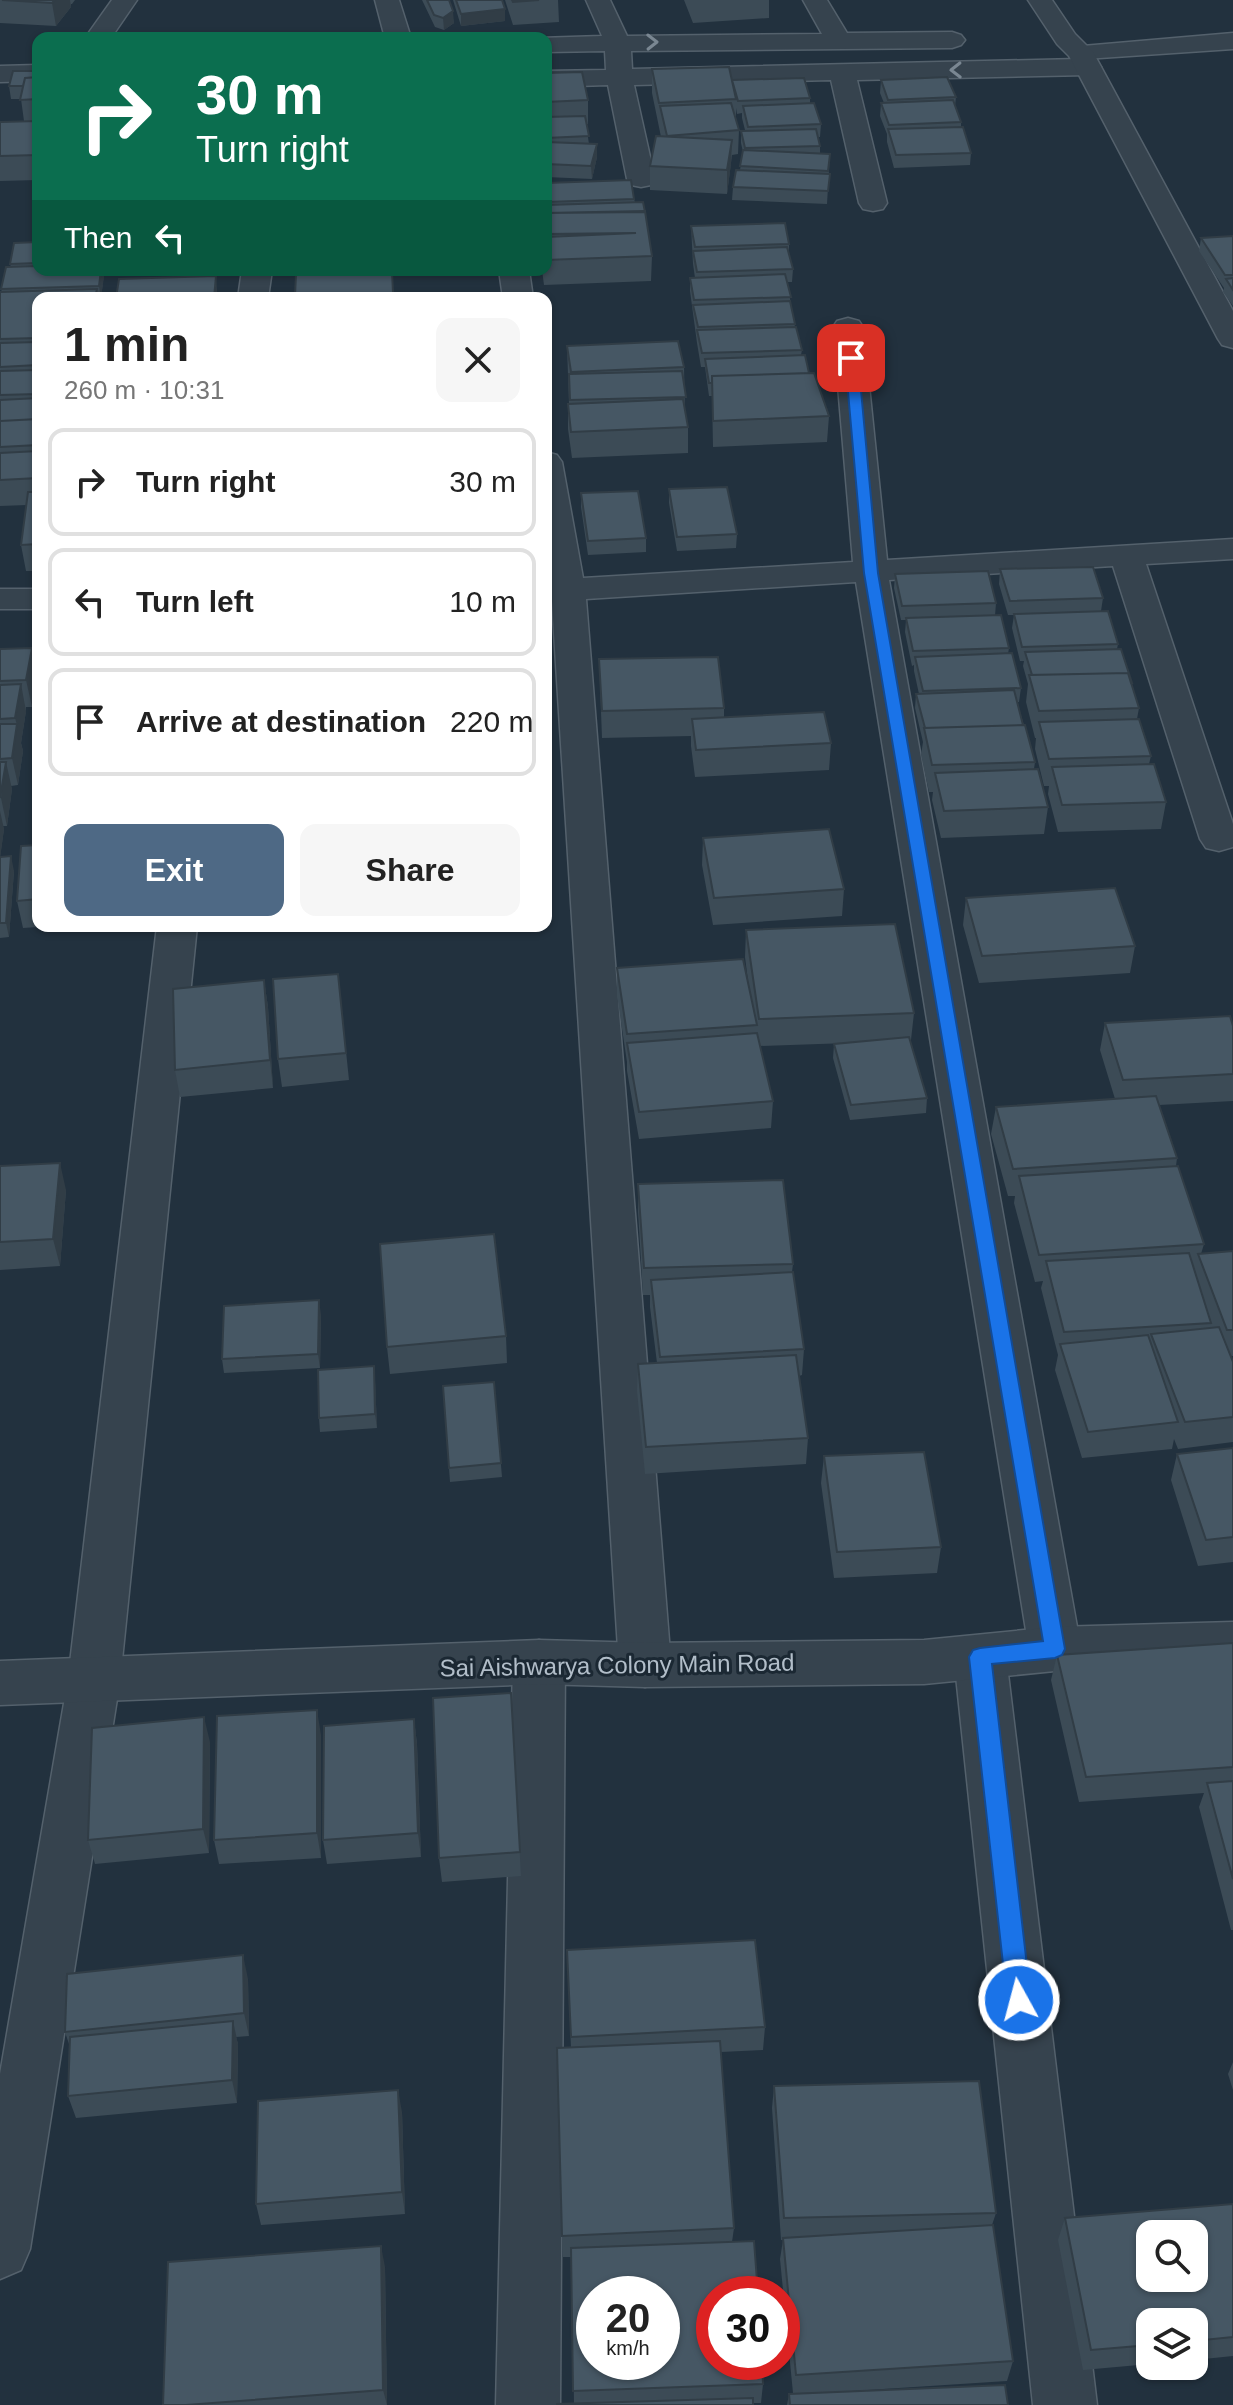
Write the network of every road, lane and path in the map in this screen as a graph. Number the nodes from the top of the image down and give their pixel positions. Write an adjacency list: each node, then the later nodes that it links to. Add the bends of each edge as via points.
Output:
1 (125, 0): 6 (street)
2 (387, 0): 7 (street)
3 (598, 0): 10 (street)
4 (815, 0): 8 (street)
5 (1040, 0): 12 (street)
6 (102, 32)
7 (396, 32)
8 (838, 40): 10 (street, one-way to 8); 13 (street, via 980,40)
9 (1233, 41): 12 (street)
10 (617, 42): 11 (street); 17 (street)
11 (552, 44)
12 (1069, 49): 13 (street); 22 (street)
13 (1004, 69): 14 (street, one-way to 14)
14 (842, 72): 17 (street); 20 (street)
15 (32, 73): 16 (street)
16 (0, 74)
17 (620, 78): 18 (street); 19 (street)
18 (552, 79)
19 (641, 179)
20 (873, 203)
21 (848, 327): 26 (street)
22 (1233, 339)
23 (552, 532): 27 (street)
24 (1233, 549): 25 (street)
25 (1126, 556): 26 (street); 30 (street)
26 (871, 573): 27 (street); 33 (street)
27 (557, 591): 36 (street)
28 (0, 599): 29 (street)
29 (32, 599)
30 (1219, 839)
31 (176, 932): 37 (street)
32 (1233, 1644): 33 (street, Sai Aishwarya Colony Main Road)
33 (1055, 1649): 34 (street, Sai Aishwarya Colony Main Road)
34 (980, 1657): 36 (street, Sai Aishwarya Colony Main Road); 41 (street)
35 (539, 1662): 36 (street, Sai Aishwarya Colony Main Road); 37 (street, Sai Aishwarya Colony Main Road); 40 (street)
36 (645, 1665)
37 (94, 1680): 38 (street, Sai Aishwarya Colony Main Road); 39 (street)
38 (0, 1683)
39 (0, 2249)
40 (528, 2405)
41 (1065, 2405)

